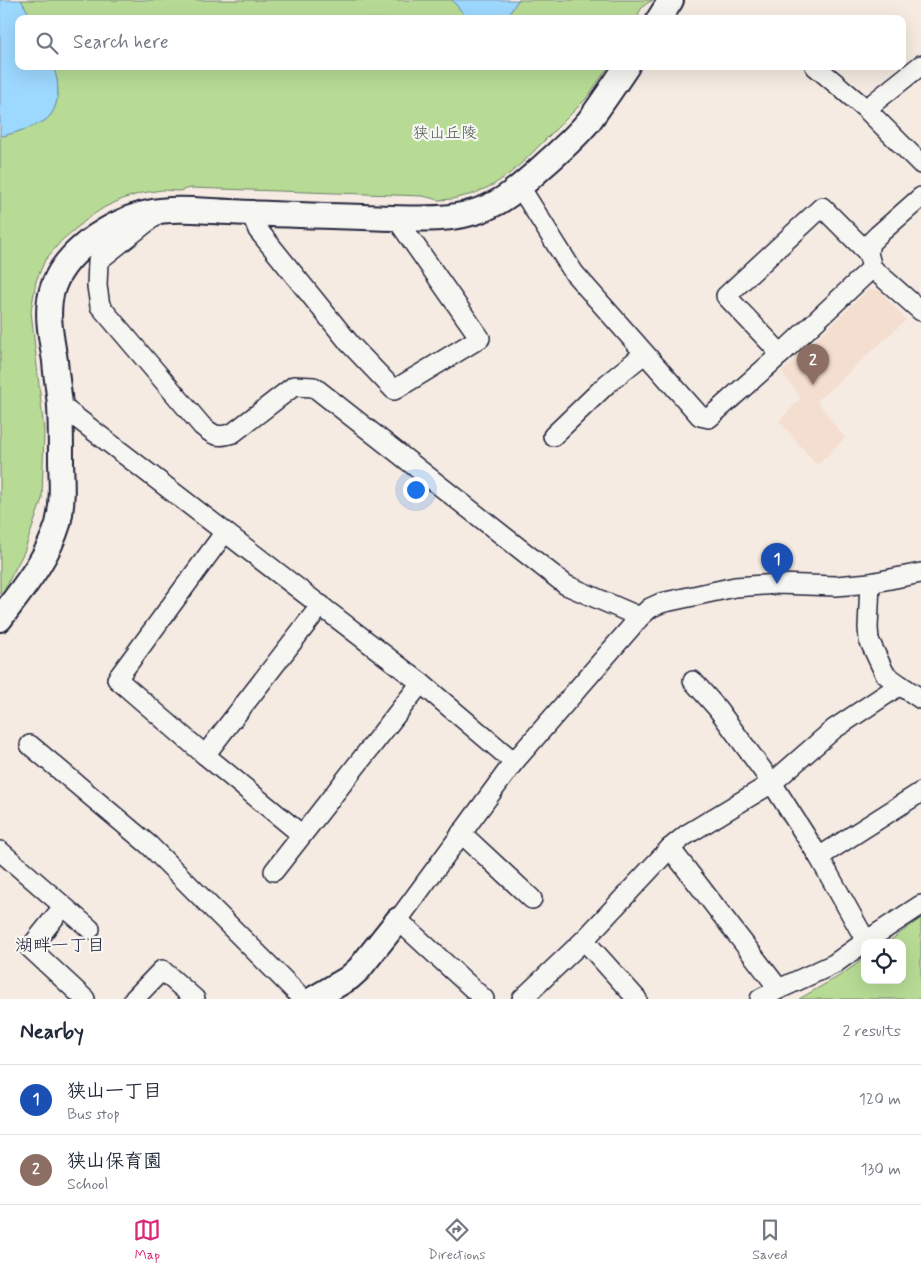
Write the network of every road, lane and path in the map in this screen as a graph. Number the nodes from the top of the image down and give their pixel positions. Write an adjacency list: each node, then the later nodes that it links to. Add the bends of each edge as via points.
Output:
1 (671, 0): 2 (street)
2 (662, 15)
3 (921, 66): 6 (street)
4 (624, 70): 8 (street, via 588,122)
5 (820, 70): 6 (street)
6 (866, 109): 7 (street)
7 (921, 164)
8 (520, 187): 12 (street, via 475,213 443,218); 15 (street, via 574,273)
9 (921, 196): 13 (street, via 870,243)
10 (162, 210): 11 (street); 17 (street, via 145,213 108,229 82,247 59,273 49,310); 23 (street, via 98,261 100,306 202,426 213,435 222,437 234,433 294,386 314,388 566,585)
11 (251, 213): 12 (street); 12 (street, via 258,230 337,329 394,390 480,338)
12 (396, 218)
13 (870, 261): 14 (street); 16 (street); 16 (street, via 822,207 726,296)
14 (921, 311)
15 (644, 354): 16 (street, via 700,416 708,418); 18 (street)
16 (781, 354)
17 (60, 405): 19 (street); 24 (street, via 62,487 58,523 36,571)
18 (553, 436)
19 (225, 532): 22 (street); 30 (street, via 117,679)
20 (921, 574): 21 (street)
21 (870, 583): 23 (street, via 735,587 661,604); 27 (street, via 869,640 885,674)
22 (321, 605): 26 (street); 30 (street)
23 (640, 617): 31 (street)
24 (0, 620)
25 (693, 681): 32 (street)
26 (421, 683): 31 (street); 35 (street)
27 (900, 686): 28 (street); 32 (street, via 834,729)
28 (921, 699)
29 (30, 745): 53 (street, via 149,845)
30 (205, 755): 35 (street)
31 (514, 762): 34 (street)
32 (772, 783): 36 (street); 38 (street)
33 (921, 792): 38 (street)
34 (461, 833): 40 (street); 43 (street)
35 (302, 835): 39 (street)
36 (670, 848): 47 (street); 49 (street)
37 (0, 852): 42 (street)
38 (819, 857): 45 (street)
39 (274, 870)
40 (532, 899)
41 (921, 905): 46 (street)
42 (63, 906): 44 (street); 50 (street, via 30,948)
43 (398, 920): 54 (street, via 359,969); 55 (street)
44 (90, 929)
45 (865, 939)
46 (869, 939)
47 (584, 940): 56 (street); 57 (street)
48 (861, 945): 49 (street, via 834,964)
49 (778, 989): 58 (street)
50 (85, 999)
51 (134, 999): 52 (street, via 162,970)
52 (194, 999)
53 (303, 999)
54 (313, 999)
55 (484, 999)
56 (522, 999)
57 (637, 999)
58 (760, 999)

